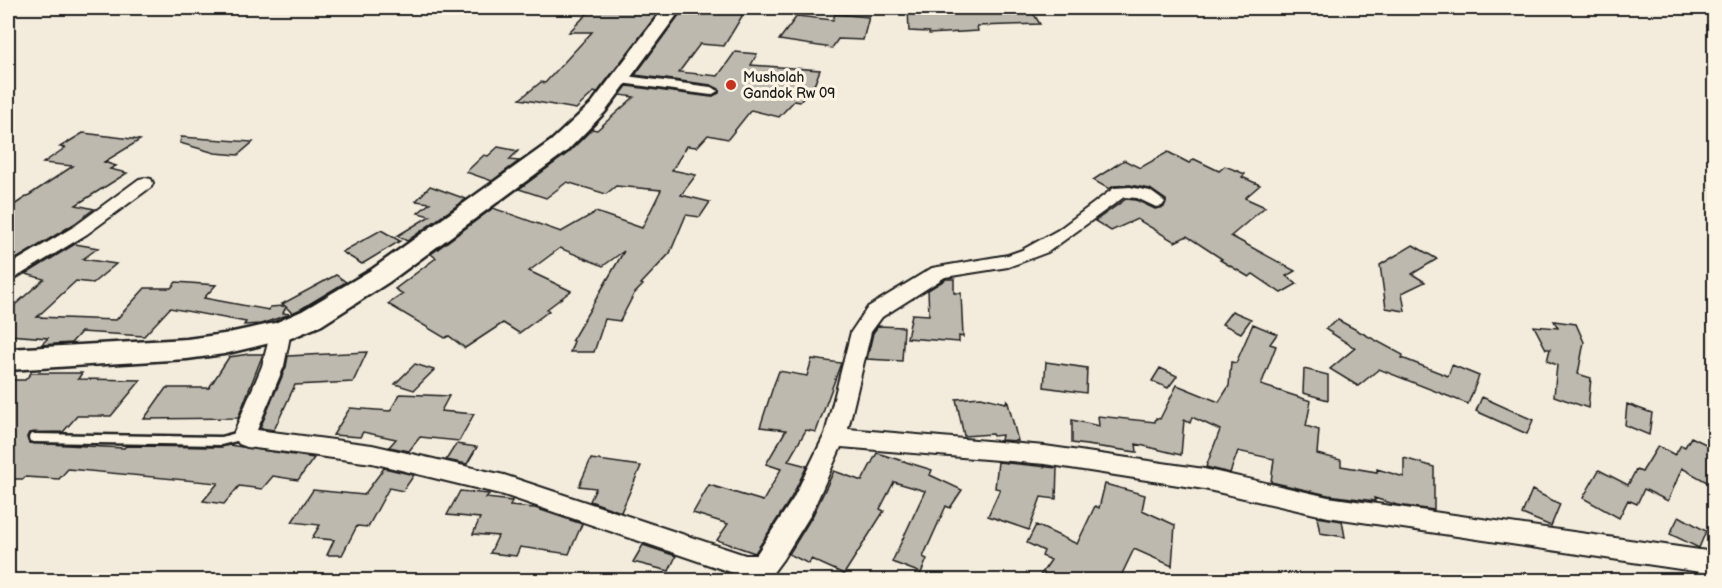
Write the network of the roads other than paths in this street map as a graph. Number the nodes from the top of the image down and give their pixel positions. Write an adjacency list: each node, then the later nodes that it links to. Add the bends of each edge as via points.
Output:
1 (673, 8): 2 (main road)
2 (618, 79): 3 (street); 7 (main road, via 598,108 537,163 363,287 312,318)
3 (711, 91)
4 (145, 183): 6 (street, via 81,230)
5 (1156, 202): 11 (street, via 1149,195 1120,192 1053,242 1027,255 937,272 915,290 881,306 861,332)
6 (8, 274)
7 (280, 331): 8 (main road, via 187,349); 9 (street, via 273,366)
8 (8, 360)
9 (244, 435): 10 (lane, via 221,441); 11 (street, via 281,444 372,454 504,485 745,566 763,566 774,553 803,507)
10 (34, 438)
11 (835, 438): 12 (street, via 1045,455 1204,479 1328,507)
12 (1714, 562)

